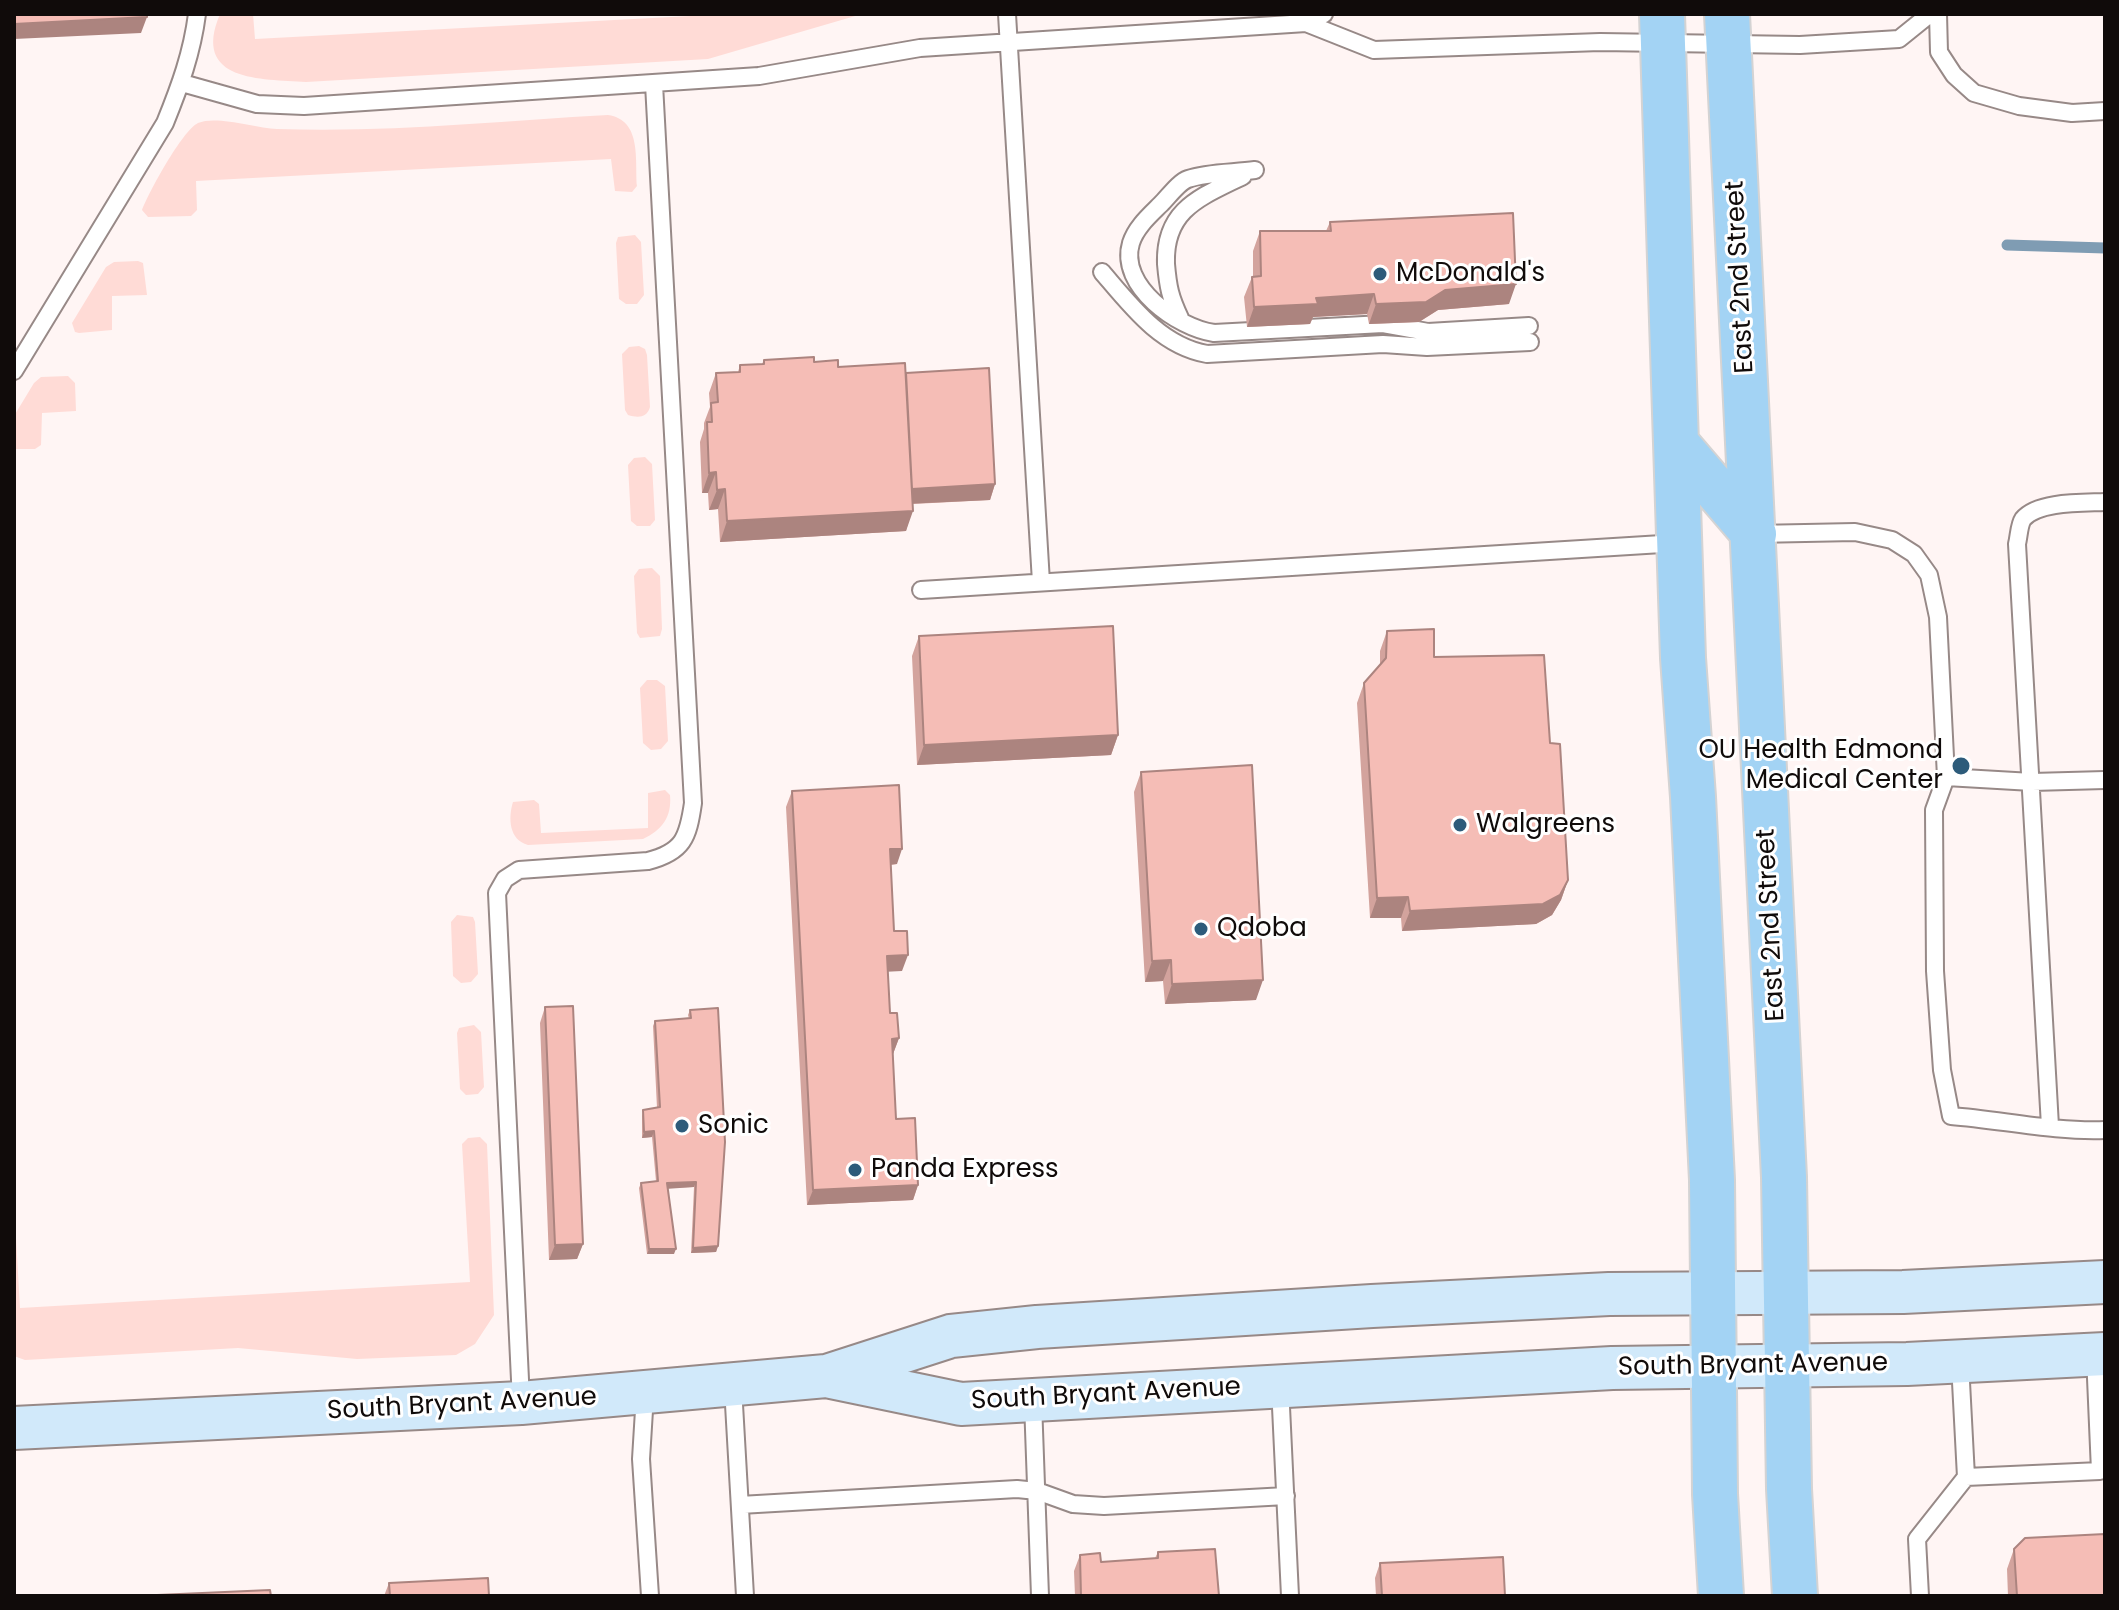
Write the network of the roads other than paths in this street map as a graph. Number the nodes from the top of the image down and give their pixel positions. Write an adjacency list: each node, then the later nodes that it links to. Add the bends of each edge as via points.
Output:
1 (197, 14): 10 (lane)
2 (1007, 14): 9 (lane)
3 (1324, 14): 6 (lane)
4 (1930, 14): 8 (lane, via 1899,39 1800,45)
5 (1938, 14): 12 (lane, via 1939,52 1974,93 2019,106)
6 (1306, 23): 7 (lane, via 1374,50 1600,42); 9 (lane)
7 (1662, 28): 8 (lane); 16 (main road)
8 (1728, 29): 18 (main road, East 2nd Street)
9 (1009, 42): 11 (lane, via 920,48 759,76); 20 (lane)
10 (182, 83): 11 (lane, via 257,104 304,106); 15 (lane, via 165,123)
11 (654, 84): 39 (lane, via 693,803 685,838 664,857 519,870 497,893)
12 (2105, 111)
13 (1102, 272): 14 (lane, via 1150,325 1187,351 1207,354 1383,344 1427,347 1529,334 1428,332 1383,324 1214,333)
14 (1181, 321): 14 (lane, via 1168,294 1165,243 1174,221 1196,200 1255,170 1186,179 1144,221 1131,244 1132,271 1146,294)
15 (14, 371)
16 (1676, 443): 18 (main road); 19 (main road)
17 (2105, 502): 24 (lane, via 2053,505 2021,521 2017,544)
18 (1754, 534): 22 (lane, via 1855,532 1892,540 1914,554 1929,575 1938,617); 29 (main road, East 2nd Street)
19 (1679, 543): 20 (lane); 28 (main road, via 1712,1180)
20 (1041, 582): 21 (lane)
21 (921, 590)
22 (1946, 777): 24 (lane); 25 (lane, via 1934,810 1935,971 1951,1116)
23 (2105, 780): 24 (lane)
24 (2032, 782): 25 (lane)
25 (2050, 1126): 26 (lane)
26 (2105, 1130)
27 (2105, 1282): 29 (main road)
28 (1713, 1293): 29 (main road); 32 (main road); 34 (main road, via 1609,1294 1037,1327 951,1336)
29 (1786, 1293): 33 (main road, East 2nd Street)
30 (2100, 1354): 31 (main road, South Bryant Avenue); 41 (lane)
31 (1960, 1361): 33 (main road, South Bryant Avenue); 42 (lane)
32 (1713, 1366): 33 (main road, South Bryant Avenue); 36 (main road, South Bryant Avenue); 50 (main road)
33 (1787, 1366): 51 (main road, East 2nd Street)
34 (826, 1376): 35 (main road, South Bryant Avenue); 38 (main road, South Bryant Avenue, via 961,1404)
35 (733, 1385): 37 (main road, South Bryant Avenue); 45 (lane)
36 (1280, 1385): 38 (main road, South Bryant Avenue); 44 (lane)
37 (645, 1394): 39 (main road, South Bryant Avenue); 46 (lane, via 641,1459)
38 (1033, 1401): 43 (lane)
39 (521, 1403): 40 (main road, South Bryant Avenue)
40 (14, 1428)
41 (2103, 1471): 42 (lane)
42 (1966, 1477): 52 (lane, via 1917,1539)
43 (1037, 1491): 44 (lane, via 1073,1504 1104,1506); 45 (lane); 48 (lane)
44 (1286, 1496): 49 (lane)
45 (740, 1505): 47 (lane)
46 (650, 1596)
47 (745, 1596)
48 (1040, 1596)
49 (1290, 1596)
50 (1721, 1596)
51 (1795, 1596)
52 (1920, 1596)

